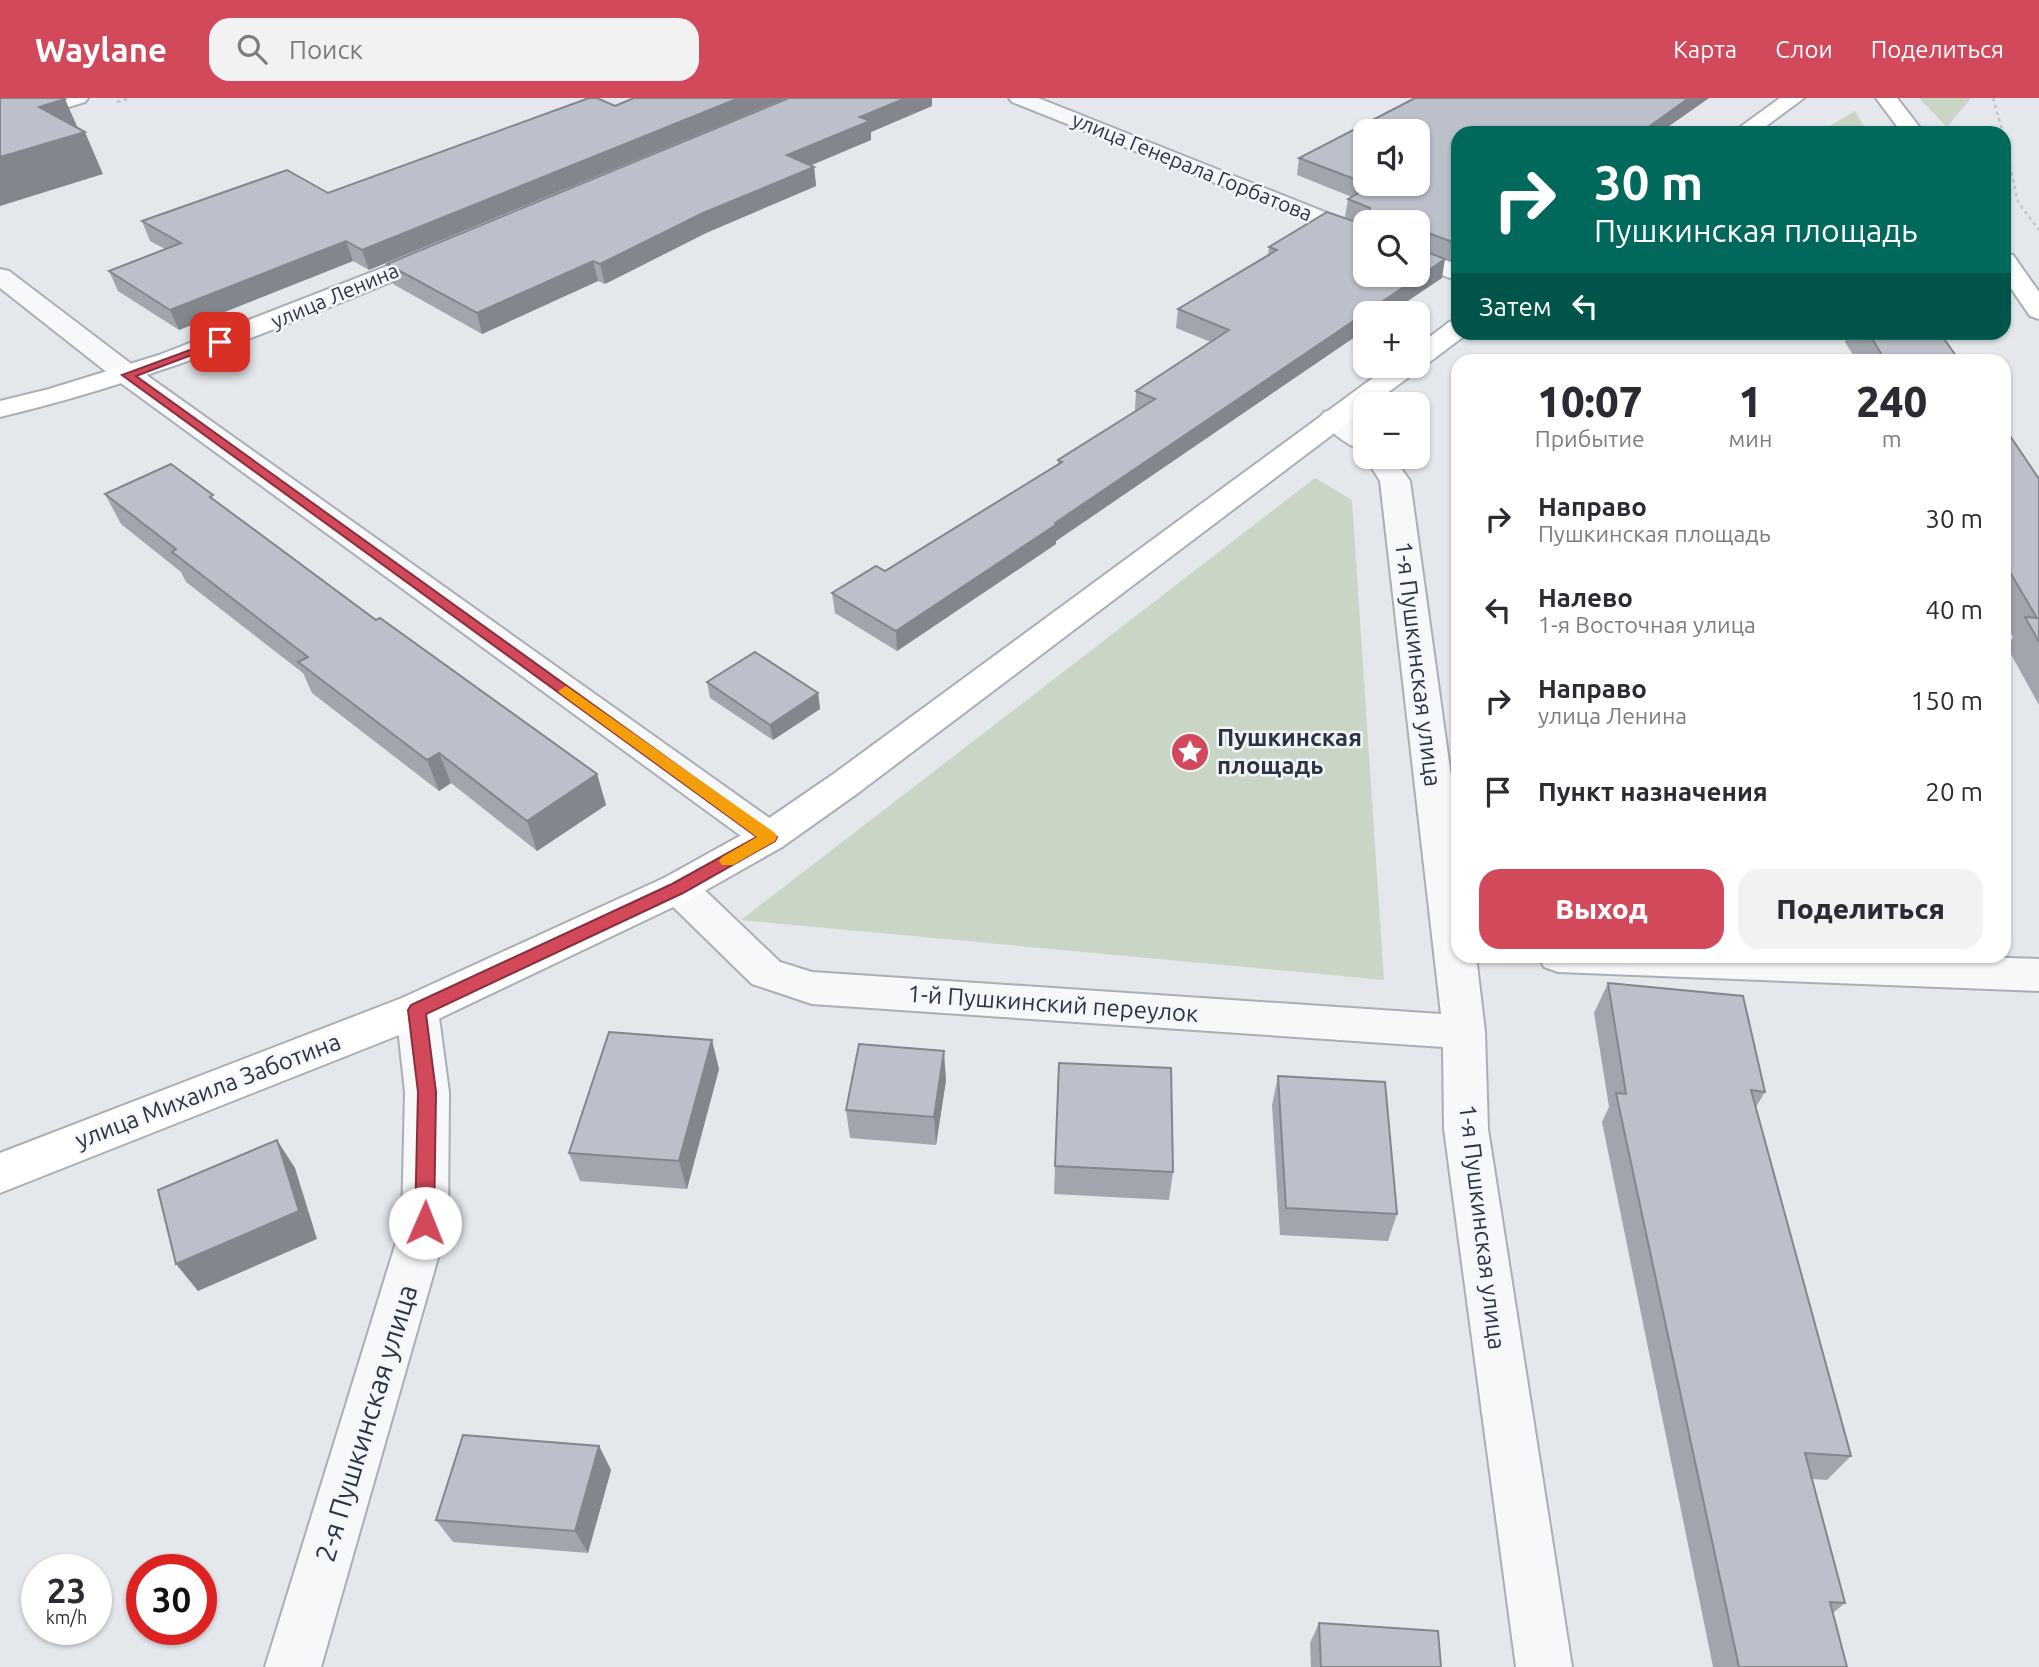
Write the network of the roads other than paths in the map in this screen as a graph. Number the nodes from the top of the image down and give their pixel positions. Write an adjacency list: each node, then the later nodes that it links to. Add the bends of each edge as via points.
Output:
1 (78, 98): 5 (street)
2 (1019, 98): 8 (street, улица Генерала Горбатова)
3 (1794, 98): 6 (main road)
4 (1886, 98): 7 (main road)
5 (0, 122)
6 (1752, 126)
7 (1908, 126)
8 (1353, 231)
9 (463, 243): 17 (main road, улица Ленина, via 244,334)
10 (1430, 262): 12 (street)
11 (2011, 270): 14 (main road)
12 (1451, 271)
13 (0, 276): 17 (street)
14 (2039, 311)
15 (1451, 333): 16 (main road)
16 (1430, 349)
17 (128, 375): 19 (main road, улица Ленина); 23 (street)
18 (1389, 378): 20 (main road)
19 (0, 409)
20 (1334, 418): 21 (street); 23 (main road)
21 (1353, 433)
22 (1387, 469): 25 (street, 1-я Пушкинская улица, via 1395,481)
23 (769, 837): 24 (main road)
24 (678, 888): 29 (main road); 30 (street, 1-й Пушкинский переулок, via 766,973 812,988)
25 (1451, 912)
26 (1457, 963): 30 (street, 1-я Пушкинская улица)
27 (1735, 963): 28 (street)
28 (2039, 975)
29 (417, 1010): 31 (main road, улица Михаила Заботина); 32 (street, 2-я Пушкинская улица, via 427,1092 425,1223)
30 (1464, 1032): 33 (street, 1-я Пушкинская улица, via 1466,1129)
31 (0, 1173)
32 (293, 1667)
33 (1544, 1667)

